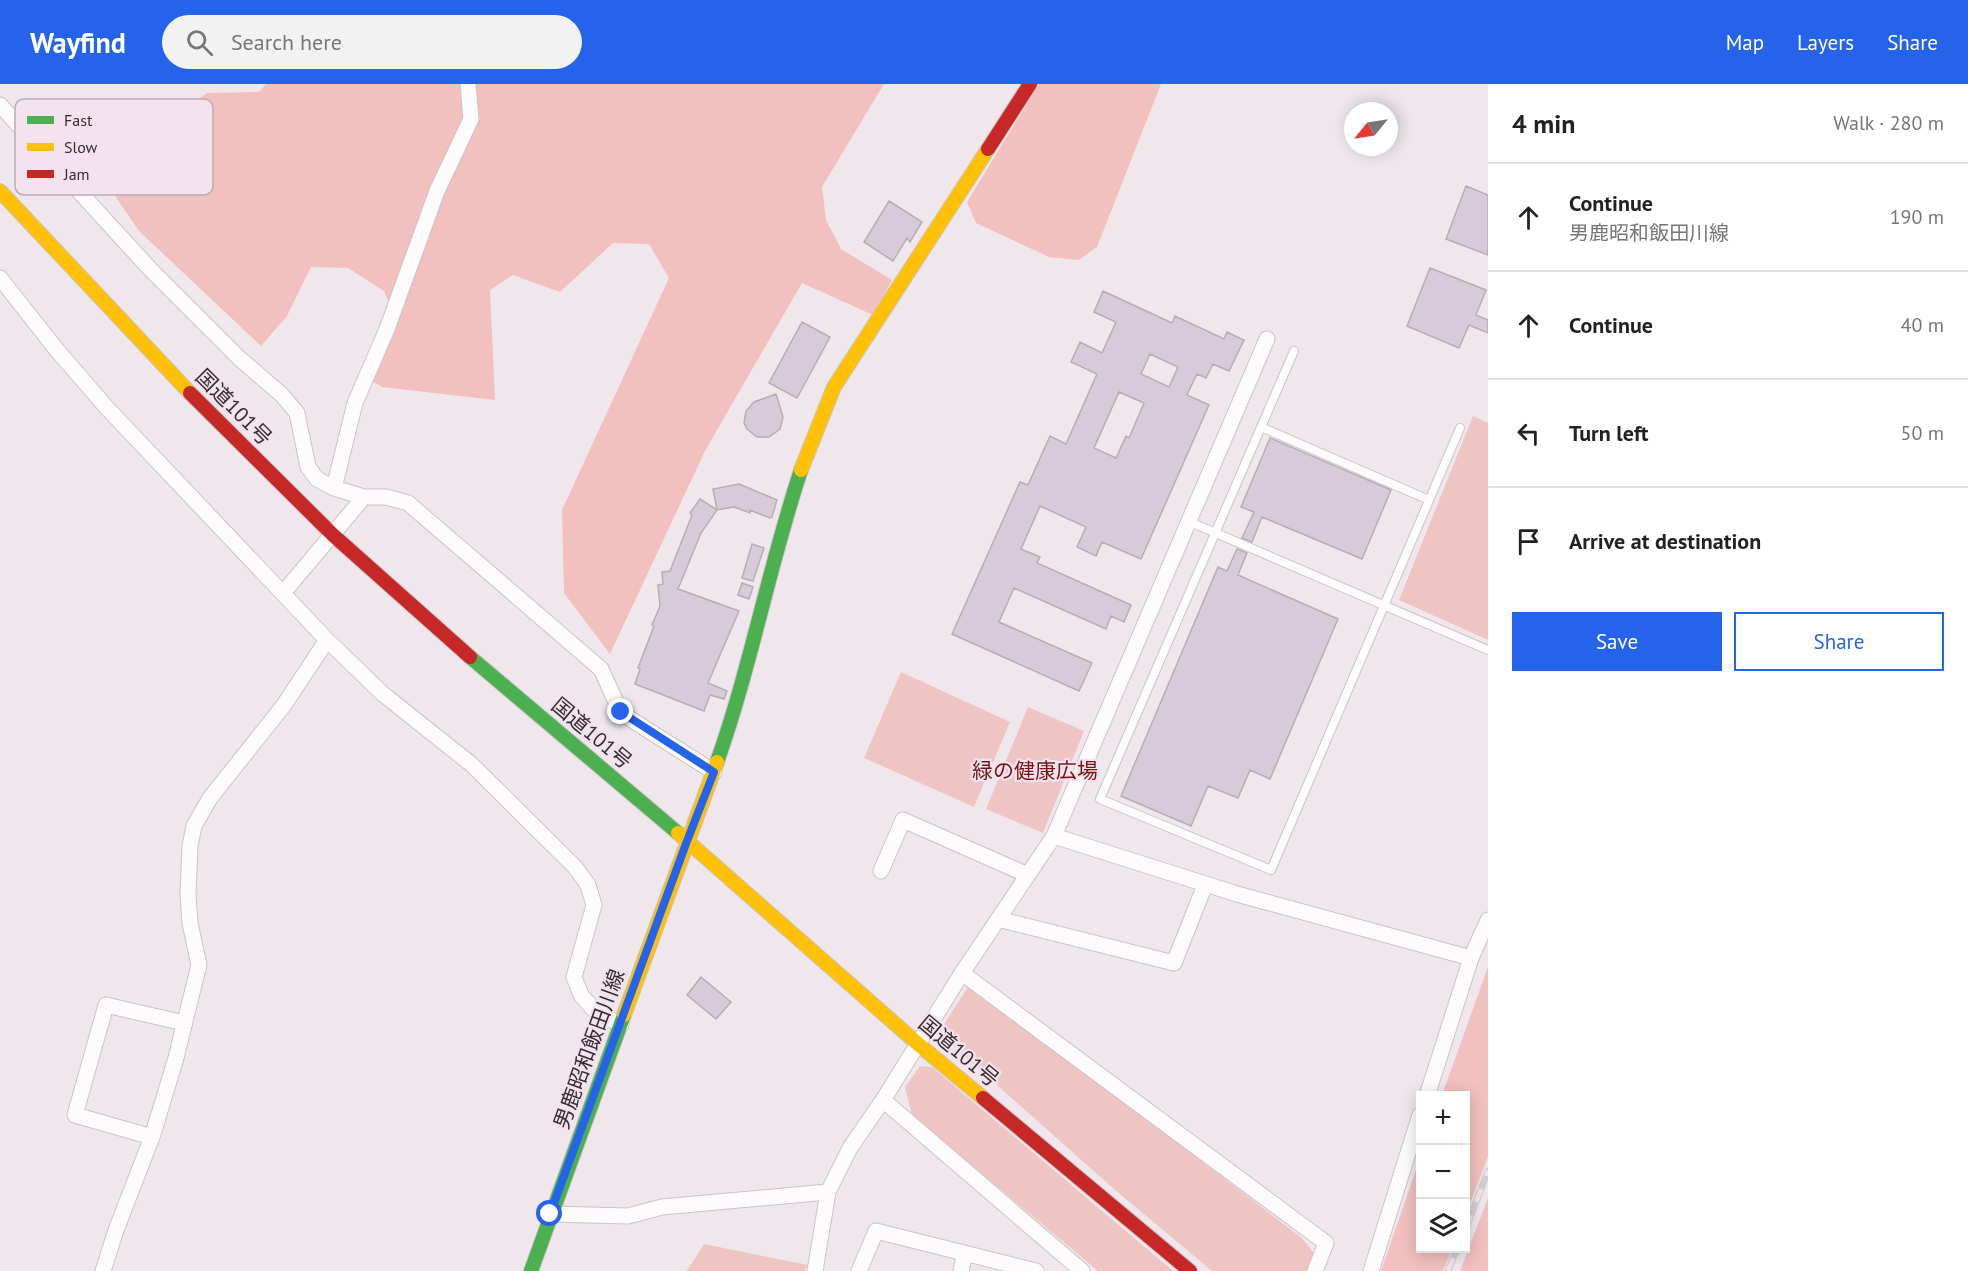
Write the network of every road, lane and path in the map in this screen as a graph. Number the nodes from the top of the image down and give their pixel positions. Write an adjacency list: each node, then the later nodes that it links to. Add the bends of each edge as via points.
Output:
1 (468, 84): 12 (street, via 471,119 437,192 387,329 355,403)
2 (1030, 84): 22 (main road, 男鹿昭和飯田川線, via 834,387 820,416 770,572 749,662)
3 (0, 105): 4 (street)
4 (15, 121)
5 (0, 191): 17 (main road, 国道101号, via 164,368)
6 (82, 195): 12 (street, via 150,269 282,395 297,413 308,467 317,479)
7 (0, 278): 18 (street, via 107,408)
8 (1267, 339): 15 (street)
9 (1294, 351): 10 (lane)
10 (1261, 427): 14 (lane); 16 (lane)
11 (1460, 428): 14 (lane)
12 (334, 488): 13 (street)
13 (364, 497): 17 (street); 22 (street, via 408,503 601,669 621,712)
14 (1429, 500): 19 (lane)
15 (1190, 522): 16 (lane); 23 (street)
16 (1215, 532): 19 (lane); 19 (lane, via 1100,800 1271,870)
17 (333, 535): 18 (street); 24 (main road, 国道101号, via 489,674)
18 (283, 593): 20 (street)
19 (1384, 605): 21 (lane)
20 (327, 640): 32 (street, via 284,705 210,798 194,826 188,896 200,965); 33 (street, via 383,694 471,764 575,867 588,885 594,905 574,977 581,995 595,1011)
21 (1488, 650)
22 (714, 772): 24 (main road, 男鹿昭和飯田川線)
23 (1054, 836): 26 (street); 27 (street)
24 (687, 841): 33 (main road, 男鹿昭和飯田川線); 34 (main road, 国道101号)
25 (881, 871): 26 (street, via 903,820)
26 (1028, 875): 28 (street)
27 (1205, 885): 28 (street, via 1174,963); 30 (street)
28 (998, 919): 31 (street)
29 (1488, 920): 30 (street)
30 (1470, 958): 35 (street)
31 (962, 973): 34 (street); 51 (street, via 1326,1243)
32 (184, 1023): 38 (street); 38 (street, via 106,1005 75,1115)
33 (621, 1025): 40 (main road, 男鹿昭和飯田川線)
34 (918, 1044): 36 (street); 50 (main road, 国道101号)
35 (1428, 1091)
36 (883, 1100): 39 (street, via 850,1148); 42 (street)
37 (1416, 1128): 52 (street)
38 (152, 1137): 43 (street)
39 (828, 1192): 40 (street, via 662,1207 628,1216); 45 (street)
40 (550, 1214): 44 (main road, 男鹿昭和飯田川線)
41 (965, 1253): 46 (street, via 876,1231); 47 (street); 48 (street)
42 (1065, 1264): 49 (street)
43 (103, 1271)
44 (531, 1271)
45 (815, 1271)
46 (859, 1271)
47 (961, 1271)
48 (1036, 1271)
49 (1082, 1271)
50 (1190, 1271)
51 (1315, 1271)
52 (1371, 1271)

